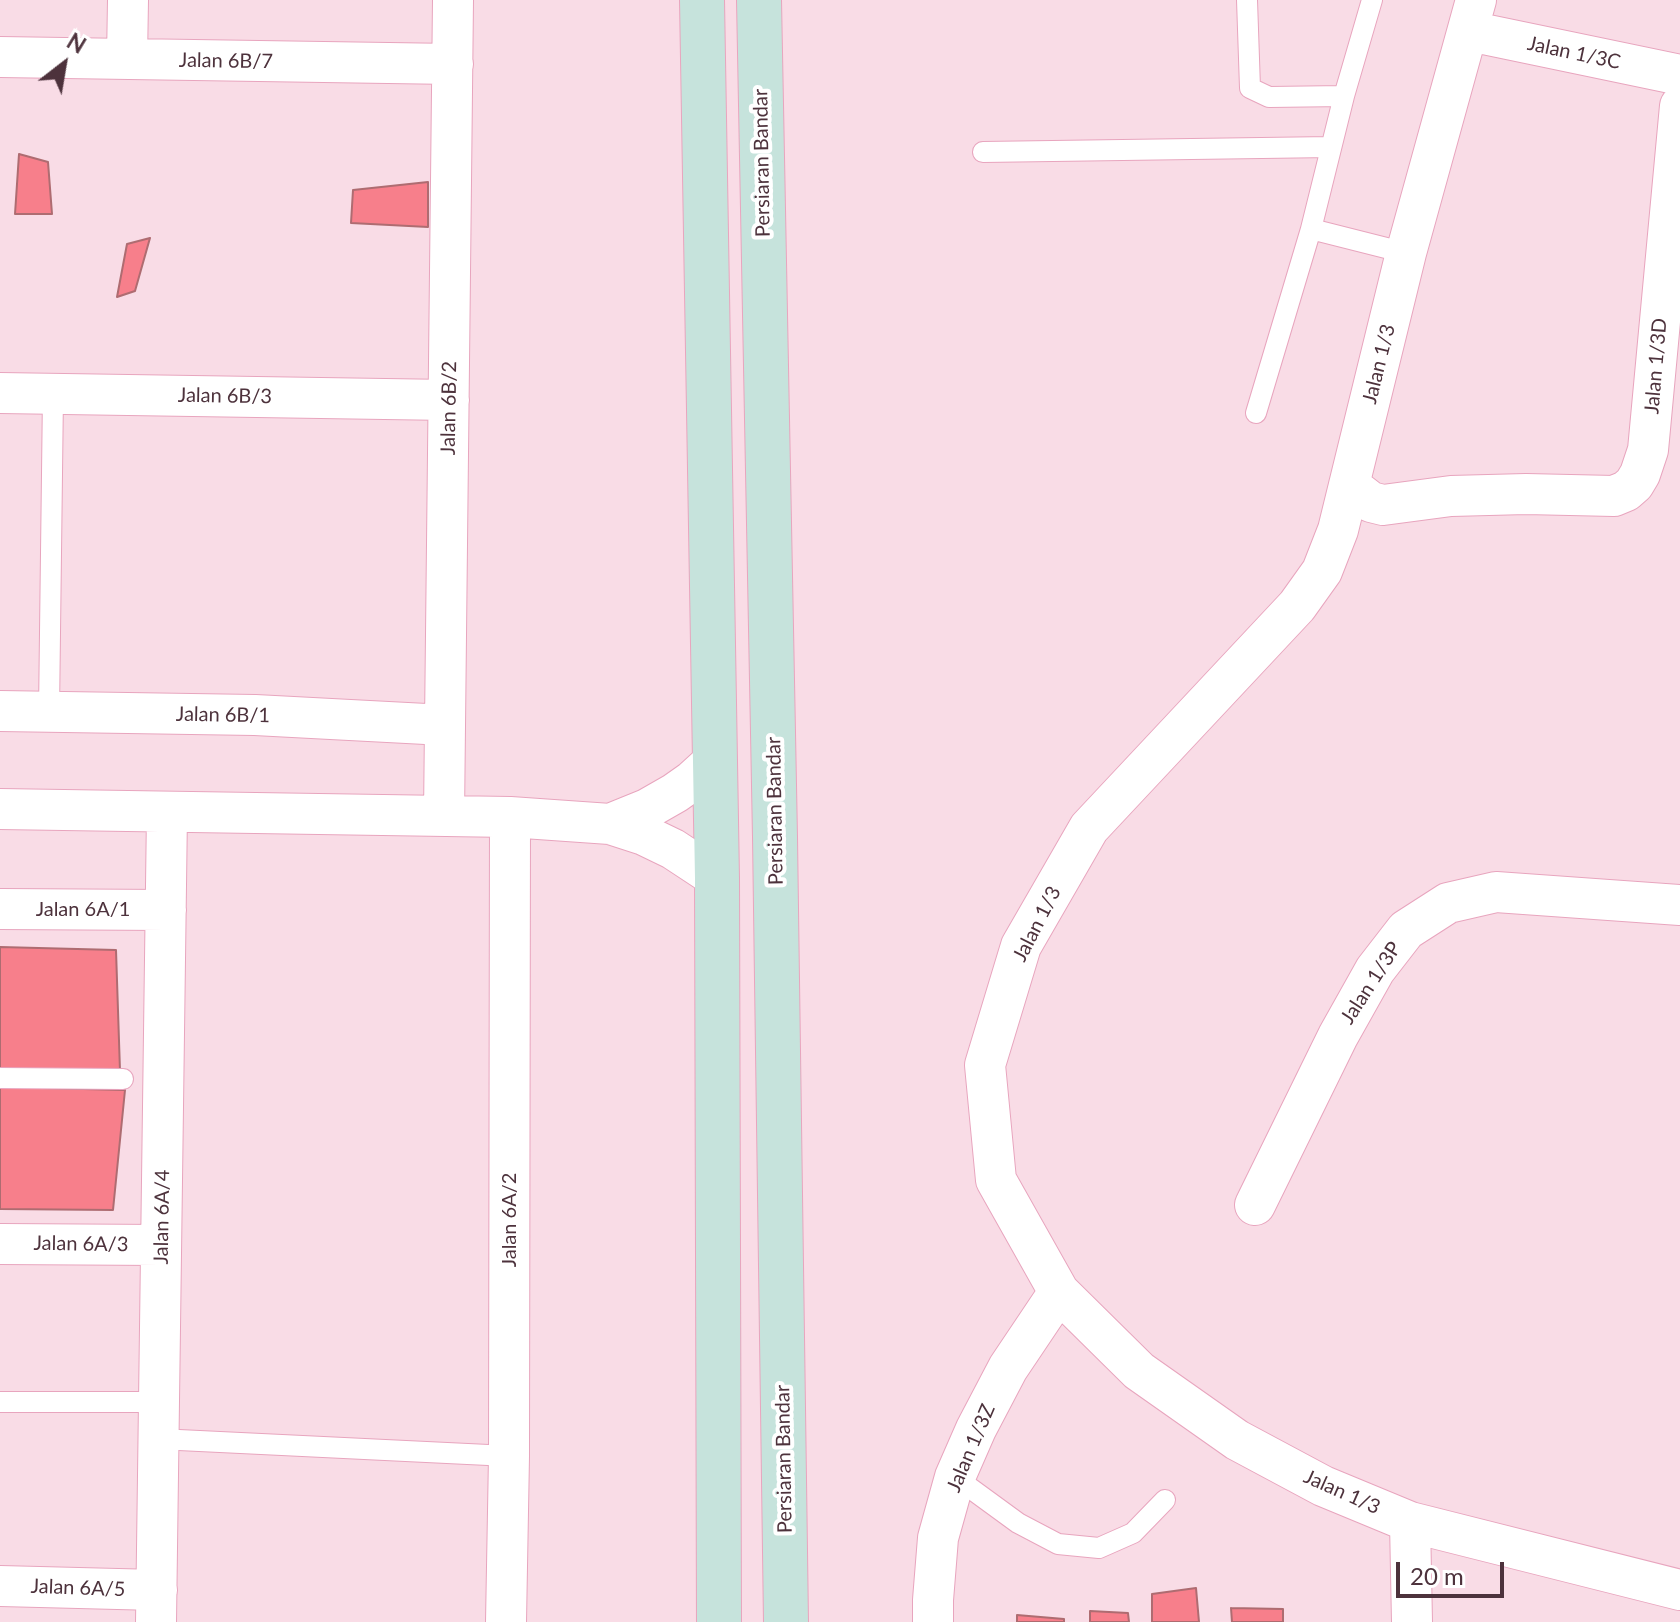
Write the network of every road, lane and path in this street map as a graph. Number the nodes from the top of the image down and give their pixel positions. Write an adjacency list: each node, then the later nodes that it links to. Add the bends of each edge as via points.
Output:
1 (128, 0): 9 (street)
2 (453, 0): 10 (street, Jalan 6B/2)
3 (702, 0): 26 (main road)
4 (759, 0): 53 (main road, Persiaran Bandar)
5 (1247, 0): 12 (lane, via 1250,88 1269,97)
6 (1372, 0): 12 (lane)
7 (1472, 15): 11 (street, Jalan 1/3C); 17 (street, Jalan 1/3)
8 (0, 57): 9 (street, Jalan 6B/7)
9 (127, 59): 10 (street, Jalan 6B/7)
10 (453, 64): 20 (street, Jalan 6B/2)
11 (1680, 75)
12 (1344, 96): 14 (lane)
13 (1680, 106): 22 (street, Jalan 1/3D, via 1648,450 1634,484 1614,496 1451,496 1383,505)
14 (1331, 147): 15 (lane); 16 (lane)
15 (983, 152)
16 (1311, 229): 17 (lane); 21 (lane)
17 (1406, 253): 22 (street, Jalan 1/3)
18 (0, 393): 19 (street, Jalan 6B/3)
19 (53, 394): 20 (street, Jalan 6B/3); 24 (lane)
20 (449, 400): 25 (street, Jalan 6B/2)
21 (1256, 413)
22 (1349, 485): 41 (street, Jalan 1/3, via 1322,571 1297,606 1089,828 1021,946 985,1065 996,1180)
23 (0, 711): 24 (street, Jalan 6B/1)
24 (49, 712): 25 (street, Jalan 6B/1)
25 (445, 725): 29 (street, Jalan 6B/2)
26 (715, 760): 31 (street, via 675,793); 32 (main road)
27 (0, 809): 28 (street)
28 (167, 812): 29 (street); 35 (street, Jalan 6A/4)
29 (444, 816): 30 (street)
30 (510, 817): 31 (street); 44 (street, Jalan 6A/2)
31 (610, 824): 32 (street, via 673,849)
32 (717, 878): 52 (main road)
33 (1680, 905): 38 (street, Jalan 1/3P, via 1496,892 1448,903 1406,930 1375,970 1338,1036)
34 (0, 909): 35 (street, Jalan 6A/1)
35 (166, 910): 40 (street, Jalan 6A/4)
36 (0, 1078): 37 (lane)
37 (123, 1079)
38 (1255, 1205)
39 (0, 1244): 40 (street, Jalan 6A/3)
40 (161, 1245): 43 (street, Jalan 6A/4)
41 (1059, 1292): 45 (street, Jalan 1/3Z, via 1008,1368); 47 (street, Jalan 1/3, via 1139,1371 1237,1440 1323,1486)
42 (0, 1402): 43 (lane)
43 (159, 1420): 44 (lane); 50 (street, Jalan 6A/4)
44 (509, 1456): 51 (street, Jalan 6A/2)
45 (955, 1477): 46 (lane, via 1018,1523 1058,1544 1085,1547 1099,1548 1133,1533); 54 (street, Jalan 1/3Z, via 938,1538)
46 (1165, 1500)
47 (1410, 1522): 49 (street, Jalan 1/3); 55 (street)
48 (0, 1586): 50 (street, Jalan 6A/5)
49 (1680, 1590)
50 (156, 1606)
51 (506, 1622)
52 (719, 1622)
53 (786, 1622)
54 (933, 1622)
55 (1412, 1622)

